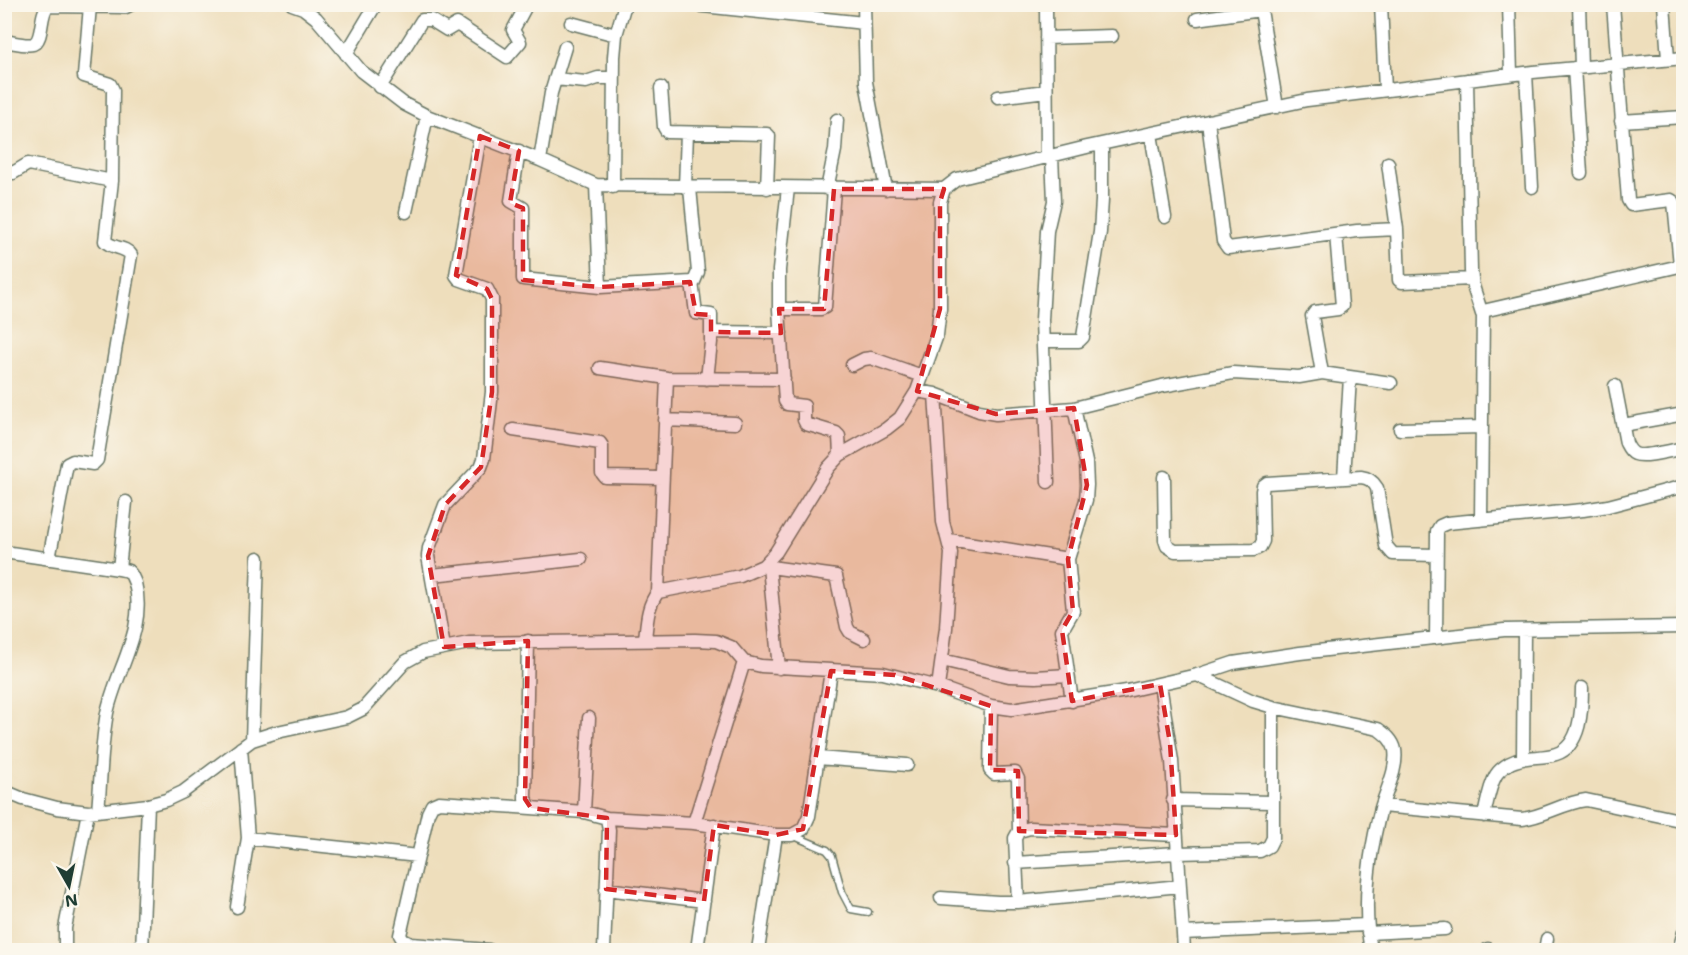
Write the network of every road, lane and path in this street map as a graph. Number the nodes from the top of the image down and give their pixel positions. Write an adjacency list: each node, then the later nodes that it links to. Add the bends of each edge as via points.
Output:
1 (132, 4): 13 (street)
2 (376, 4): 24 (street)
3 (527, 4): 34 (street, via 513,30 520,42 507,57 457,24 447,30 431,20 422,20)
4 (626, 4): 19 (street)
5 (684, 4): 18 (street)
6 (864, 4): 18 (street)
7 (1046, 4): 21 (street)
8 (1381, 4): 36 (street)
9 (1509, 4): 30 (street)
10 (1579, 4): 28 (street)
11 (1613, 4): 27 (street)
12 (1664, 4): 26 (street)
13 (90, 6): 22 (street, via 48,6 36,43); 55 (street, via 84,73 86,78 112,87)
14 (300, 6): 24 (street, via 316,18)
15 (1261, 7): 16 (street); 39 (street)
16 (1197, 19)
17 (571, 23): 19 (street)
18 (864, 23): 63 (street, via 868,100)
19 (616, 35): 31 (street)
20 (1112, 36): 21 (street)
21 (1046, 38): 37 (street)
22 (4, 41)
23 (565, 47): 32 (street)
24 (346, 54): 34 (street)
25 (1683, 58): 26 (street)
26 (1668, 59): 27 (street)
27 (1616, 64): 28 (street); 44 (street)
28 (1578, 68): 29 (street); 54 (street)
29 (1526, 73): 30 (street); 58 (street)
30 (1511, 74): 33 (street)
31 (614, 78): 32 (street, via 586,82); 57 (street)
32 (555, 79): 51 (street)
33 (1467, 80): 36 (street); 70 (street)
34 (380, 87): 40 (street)
35 (661, 88): 45 (street, via 665,130)
36 (1385, 90): 39 (street)
37 (1046, 91): 38 (street); 50 (street)
38 (998, 97)
39 (1277, 107): 43 (street)
40 (427, 116): 47 (street); 65 (street)
41 (1683, 117): 44 (street)
42 (837, 120): 62 (street)
43 (1208, 121): 46 (street); 68 (street, via 1223,242 1228,248)
44 (1621, 121): 69 (street, via 1628,201 1631,205 1674,202)
45 (687, 133): 59 (street); 60 (street, via 766,134 770,140)
46 (1152, 134): 48 (street); 66 (street)
47 (480, 136): 49 (street); 117 (street, via 456,275 487,289 492,299 492,392 484,459 446,505 429,548)
48 (1102, 144): 50 (street); 77 (street, via 1100,232 1083,337 1079,341)
49 (519, 151): 51 (street); 72 (street, via 511,201 523,208 523,279)
50 (1049, 157): 64 (street, via 957,179); 77 (street, via 1054,201 1047,231)
51 (540, 160): 56 (street)
52 (1388, 163): 67 (street)
53 (4, 171): 55 (street, via 13,173 28,164)
54 (1581, 173)
55 (112, 181): 112 (street, via 105,241 129,251 131,259 97,460 93,464 67,464)
56 (596, 185): 57 (street); 72 (street)
57 (613, 187): 59 (street)
58 (1532, 187)
59 (687, 188): 60 (street); 71 (street, via 698,272)
60 (767, 188): 61 (street)
61 (788, 188): 62 (street); 73 (street)
62 (830, 189): 63 (street); 73 (street, via 825,307)
63 (886, 189): 64 (street)
64 (944, 189): 81 (street, via 940,202 937,335)
65 (406, 212)
66 (1165, 217)
67 (1397, 229): 68 (street); 70 (street, via 1398,276 1402,282)
68 (1336, 234): 80 (street, via 1342,306 1314,312 1312,316)
69 (1682, 265): 74 (street, via 1486,309)
70 (1472, 279): 74 (street)
71 (693, 284): 72 (street); 75 (street, via 695,311 711,315)
72 (600, 287)
73 (779, 309): 76 (street)
74 (1482, 314): 96 (street)
75 (711, 332): 76 (street); 85 (street)
76 (781, 333): 84 (street)
77 (1044, 341): 91 (street)
78 (852, 365): 81 (street, via 871,358)
79 (600, 368): 83 (street)
80 (1322, 374): 82 (street); 90 (street, via 1221,374)
81 (922, 376): 88 (street)
82 (1350, 377): 86 (street); 103 (street)
83 (667, 378): 85 (street); 93 (street)
84 (784, 378): 85 (street); 100 (street, via 786,402 804,406 806,424 836,433)
85 (707, 379)
86 (1391, 383)
87 (1615, 386): 95 (street)
88 (917, 391): 89 (street); 100 (street, via 900,418)
89 (935, 394): 91 (street, via 996,414); 108 (street, via 942,505)
90 (1074, 408): 91 (street); 114 (street, via 1088,485)
91 (1046, 410): 104 (street)
92 (1683, 414): 95 (street)
93 (664, 420): 94 (street); 102 (street)
94 (735, 423)
95 (1623, 425): 99 (street, via 1626,443 1635,454)
96 (1482, 427): 97 (street); 107 (street)
97 (1400, 429)
98 (513, 430): 102 (street, via 600,443 605,477)
99 (1683, 448)
100 (840, 455): 115 (street)
101 (1164, 477): 103 (street, via 1165,540 1175,551 1254,550 1263,541 1263,486)
102 (662, 478): 118 (street)
103 (1344, 478): 110 (street, via 1367,478 1374,483 1388,550 1393,554)
104 (1048, 482)
105 (1683, 486): 107 (street, via 1583,510)
106 (126, 502): 116 (street)
107 (1481, 520): 110 (street, via 1440,526)
108 (949, 540): 114 (street); 126 (street)
109 (4, 552): 112 (street)
110 (1436, 555): 121 (street)
111 (258, 558): 139 (street)
112 (49, 559): 116 (street)
113 (582, 559): 117 (street)
114 (1068, 559): 130 (street, via 1073,611 1062,630)
115 (766, 567): 118 (street); 123 (street, via 836,576 847,627); 128 (street)
116 (119, 569): 150 (street, via 133,576 138,610 134,634 106,715)
117 (432, 575): 125 (street)
118 (658, 592): 122 (street, via 649,609)
119 (1683, 627): 120 (street)
120 (1524, 630): 121 (street); 142 (street)
121 (1436, 638): 131 (street, via 1264,658)
122 (645, 639): 124 (street); 127 (street, via 717,642 731,647)
123 (864, 639)
124 (528, 641): 125 (street); 149 (street, via 525,799)
125 (444, 647): 139 (street, via 405,662 363,709 347,717)
126 (942, 660): 130 (street, via 1009,676); 133 (street)
127 (744, 662): 128 (street); 155 (street)
128 (778, 668): 129 (street)
129 (831, 671): 133 (street, via 882,673); 141 (street)
130 (1068, 675): 135 (street)
131 (1197, 675): 132 (street); 137 (street)
132 (1160, 684): 135 (street); 145 (street, via 1170,743)
133 (938, 687): 136 (street)
134 (1582, 688): 142 (street, via 1579,724 1565,749 1557,754)
135 (1072, 701): 136 (street, via 1012,709)
136 (991, 706): 157 (street, via 990,770 994,774 1015,773 1018,779)
137 (1273, 707): 146 (street); 148 (street, via 1378,729 1389,737 1395,749 1395,764)
138 (589, 718): 151 (street)
139 (252, 740): 140 (street)
140 (241, 748): 147 (street, via 183,792); 161 (street)
141 (818, 758): 143 (street); 159 (street, via 808,816 803,829)
142 (1523, 758): 152 (street, via 1496,775)
143 (907, 765)
144 (4, 791): 150 (street, via 57,808)
145 (1173, 800): 146 (street); 160 (street)
146 (1272, 802): 162 (street, via 1273,838 1260,851)
147 (148, 805): 150 (street); 177 (street)
148 (1382, 806): 152 (street); 172 (street, via 1371,859)
149 (531, 808): 151 (street); 163 (street, via 450,802 432,805)
150 (93, 811): 176 (street, via 65,928)
151 (584, 812): 153 (street)
152 (1484, 816): 154 (street, via 1537,818 1586,800)
153 (607, 818): 155 (street); 166 (street)
154 (1683, 821)
155 (694, 823): 156 (street)
156 (714, 825): 158 (street); 168 (street)
157 (1019, 831): 160 (street, via 1030,828); 164 (street, via 1015,838)
158 (776, 835): 159 (street); 181 (street)
159 (792, 835): 171 (lane, via 827,850 846,902 851,909)
160 (1176, 835): 162 (street)
161 (248, 838): 163 (street); 170 (street)
162 (1177, 853): 164 (street); 165 (street)
163 (418, 856): 178 (street, via 401,928 403,940)
164 (1015, 863): 169 (street)
165 (1179, 886): 169 (street); 174 (street)
166 (606, 888): 168 (street); 179 (street)
167 (941, 898): 169 (street)
168 (704, 901): 180 (street)
169 (1018, 902)
170 (237, 907)
171 (868, 912)
172 (1367, 929): 173 (street); 174 (street); 183 (street)
173 (1444, 929)
174 (1183, 933): 182 (street)
175 (1683, 936): 184 (street)
176 (64, 951)
177 (142, 951)
178 (489, 951)
179 (604, 951)
180 (697, 951)
181 (758, 951)
182 (1184, 951)
183 (1371, 951)
184 (1679, 951)

